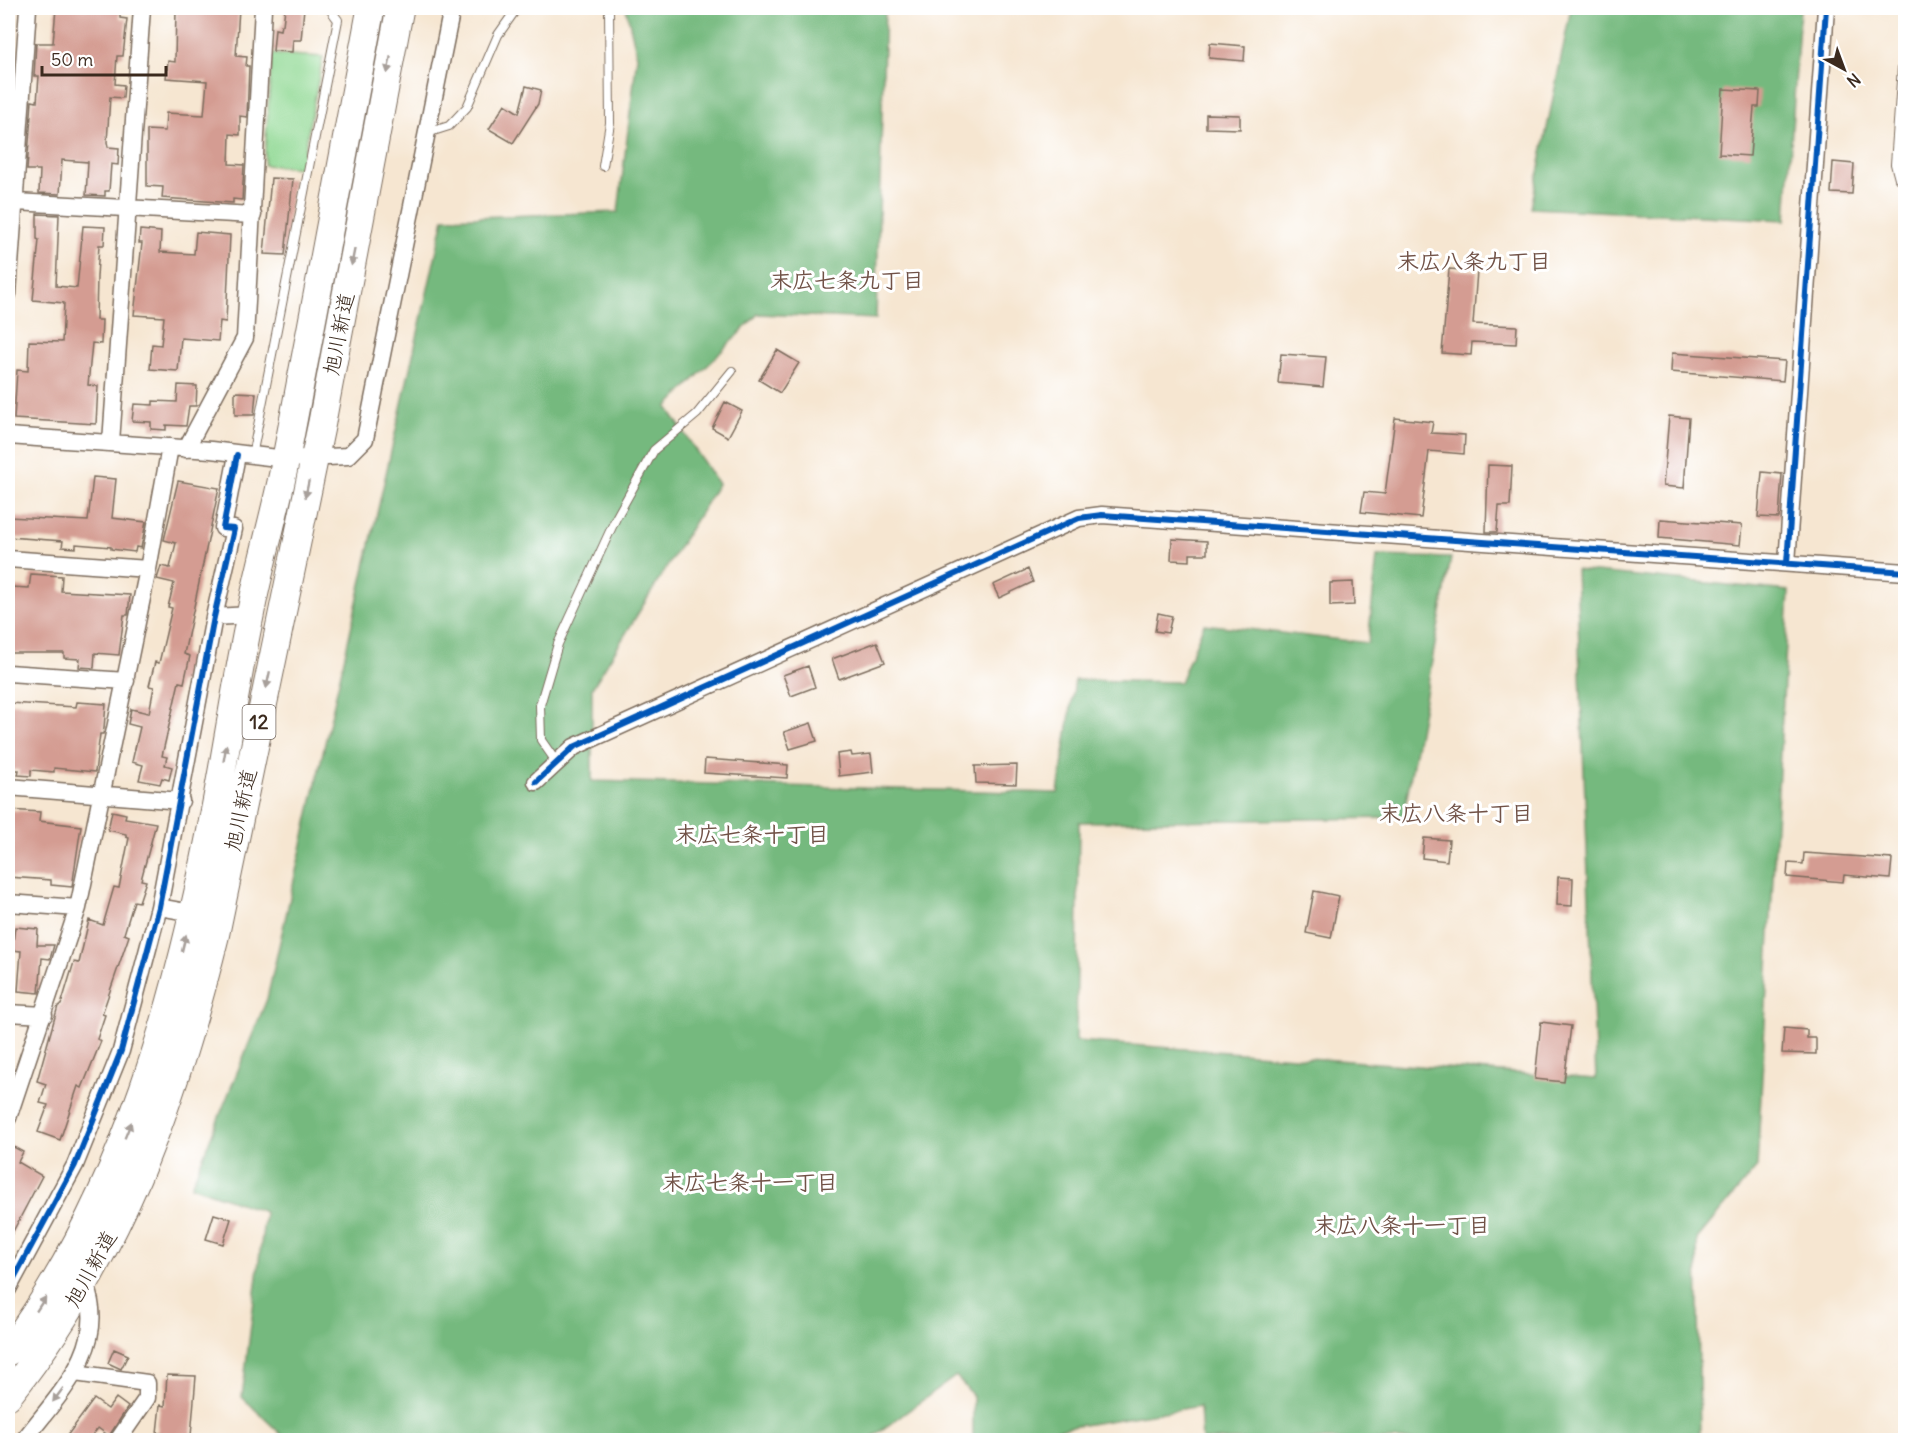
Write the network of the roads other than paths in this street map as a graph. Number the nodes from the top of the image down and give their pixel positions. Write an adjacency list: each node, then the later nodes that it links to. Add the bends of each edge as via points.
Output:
1 (28, 8): 18 (street)
2 (142, 8): 19 (street)
3 (263, 8): 20 (street)
4 (329, 8): 26 (lane, via 339,20)
5 (371, 8): 27 (highway, 旭川新道 / 12)
6 (400, 8): 28 (highway, 旭川新道 / 12, one-way to 28)
7 (452, 8): 15 (street)
8 (517, 8): 15 (lane, via 498,35 467,107 449,126)
9 (609, 8): 16 (lane, via 610,123)
10 (1826, 8): 30 (street)
11 (1905, 11): 12 (lane)
12 (1905, 21): 13 (lane)
13 (1904, 62): 14 (lane)
14 (1902, 111): 17 (lane, via 1895,164 1899,179)
15 (428, 133): 28 (street, via 365,439 348,456)
16 (603, 166)
17 (1905, 184)
18 (15, 202): 19 (street); 21 (street)
19 (127, 208): 20 (street); 24 (street)
20 (253, 215): 25 (street, via 244,338)
21 (8, 294)
22 (732, 371): 37 (lane, via 697,414 654,450 616,518 558,644 540,705 541,740)
23 (8, 436): 24 (street)
24 (111, 442): 25 (street)
25 (178, 448): 26 (street); 31 (street)
26 (245, 455): 27 (street); 34 (street, via 223,528 234,529)
27 (286, 459): 28 (street); 33 (highway, 旭川新道 / 12)
28 (313, 459): 49 (highway, 旭川新道 / 12, one-way to 49, via 196,1016 159,1130)
29 (8, 559): 31 (street)
30 (1787, 563): 32 (street); 37 (street, via 1102,515 1079,518 574,747)
31 (148, 569): 36 (street)
32 (1905, 572)
33 (250, 615): 34 (street); 45 (highway, 旭川新道 / 12, one-way to 33, via 216,807)
34 (214, 617): 41 (street)
35 (8, 672): 36 (street)
36 (126, 681): 40 (street)
37 (557, 763): 38 (street)
38 (536, 782)
39 (8, 787): 40 (street)
40 (103, 793): 41 (street); 44 (street)
41 (181, 801): 43 (street)
42 (8, 903): 44 (street)
43 (159, 907): 45 (street); 50 (street, via 121,1051 75,1165)
44 (78, 908): 47 (street)
45 (192, 913): 51 (highway, 旭川新道 / 12, one-way to 45, via 72,1251 120,1150 167,1012)
46 (8, 1013): 47 (street)
47 (44, 1016): 48 (street)
48 (8, 1118)
49 (85, 1285): 52 (street, via 93,1326); 53 (highway, 旭川新道 / 12)
50 (8, 1289)
51 (8, 1352)
52 (75, 1373): 54 (street, one-way to 54); 55 (street, via 147,1383 147,1398)
53 (8, 1396)
54 (24, 1440)
55 (118, 1440)

